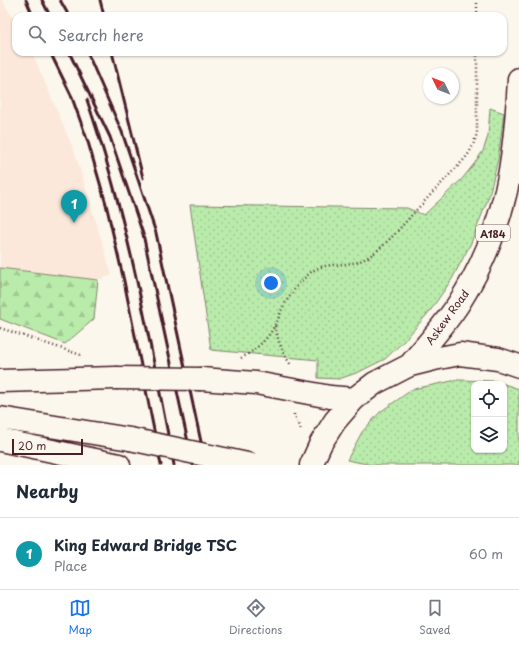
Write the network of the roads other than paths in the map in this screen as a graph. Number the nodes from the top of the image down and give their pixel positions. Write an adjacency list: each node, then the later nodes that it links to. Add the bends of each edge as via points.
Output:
1 (519, 79): 2 (main road, Askew Road / A184, via 513,149 498,222 473,279 458,305)
2 (410, 365): 3 (main road, via 460,354 498,359); 5 (main road, via 375,383)
3 (519, 366)
4 (0, 381): 5 (main road, bridge, via 201,379 256,383)
5 (354, 399): 10 (main road, via 335,421)
6 (0, 418): 9 (main road, bridge, via 130,439)
7 (0, 440): 8 (main road)
8 (119, 465)
9 (252, 465)
10 (311, 465)

